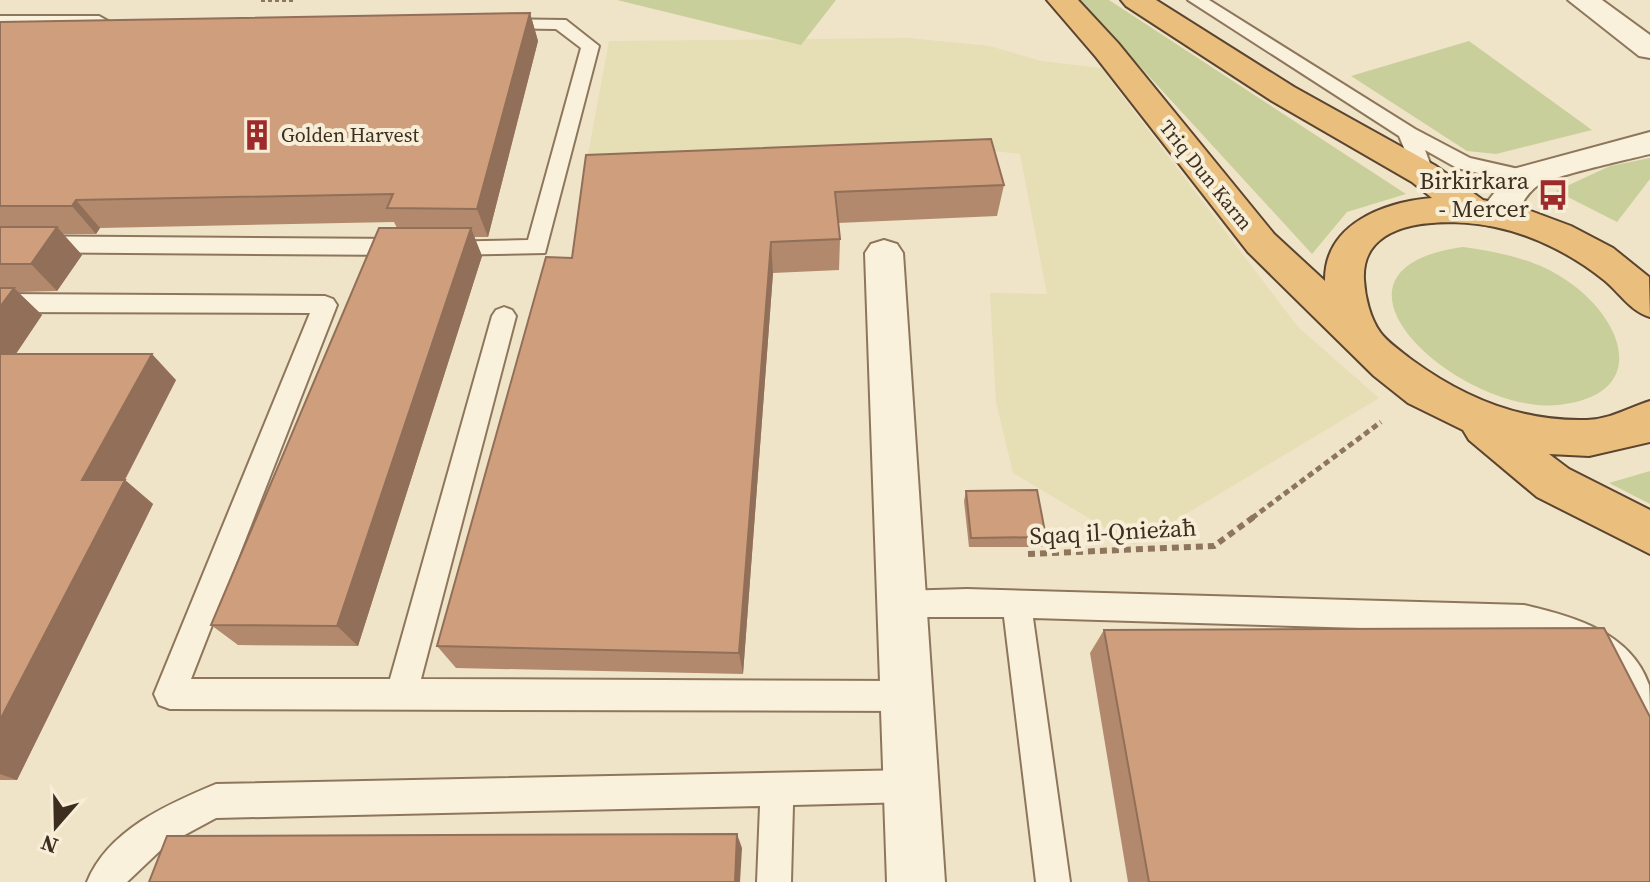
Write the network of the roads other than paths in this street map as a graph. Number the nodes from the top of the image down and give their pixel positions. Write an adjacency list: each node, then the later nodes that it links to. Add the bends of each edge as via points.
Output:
1 (1062, 0): 20 (highway, Triq Dun Karm, via 1261,243)
2 (1136, 0): 12 (highway, Triq Dun Karm, via 1283,94)
3 (1197, 0): 10 (lane)
4 (1588, 4): 5 (street); 9 (street)
5 (1636, 7)
6 (0, 21): 7 (lane)
7 (125, 21)
8 (483, 24): 15 (lane, via 560,24 590,46 537,248)
9 (1650, 49)
10 (1408, 133): 12 (lane); 13 (lane, via 1464,163)
11 (1650, 143): 13 (street)
12 (1424, 174): 14 (highway, Triq Dun Karm)
13 (1525, 177): 14 (street)
14 (1484, 213): 17 (highway, Triq Dun Karm, via 1553,233 1603,260); 20 (highway, Triq Dun Karm, via 1434,209 1398,214 1366,230 1346,254 1342,286)
15 (0, 244)
16 (884, 253): 24 (street)
17 (1648, 296)
18 (0, 303): 26 (lane, via 325,305 170,694)
19 (504, 316): 26 (lane)
20 (1364, 337): 21 (highway, Triq Dun Karm, via 1423,391)
21 (1466, 414): 22 (highway, Triq Dun Karm, via 1534,435 1589,438 1635,429); 23 (highway, Triq Dun Karm, via 1553,483)
22 (1650, 418)
23 (1650, 533)
24 (900, 604): 25 (lane); 27 (street)
25 (1017, 605): 28 (lane, via 1524,619 1567,628 1600,645 1626,671); 34 (lane)
26 (401, 695): 27 (lane)
27 (906, 696): 29 (street)
28 (1650, 719)
29 (911, 786): 30 (lane); 33 (street)
30 (777, 789): 31 (lane, via 216,801 173,818 130,850); 32 (lane)
31 (104, 882)
32 (774, 882)
33 (916, 882)
34 (1053, 882)

